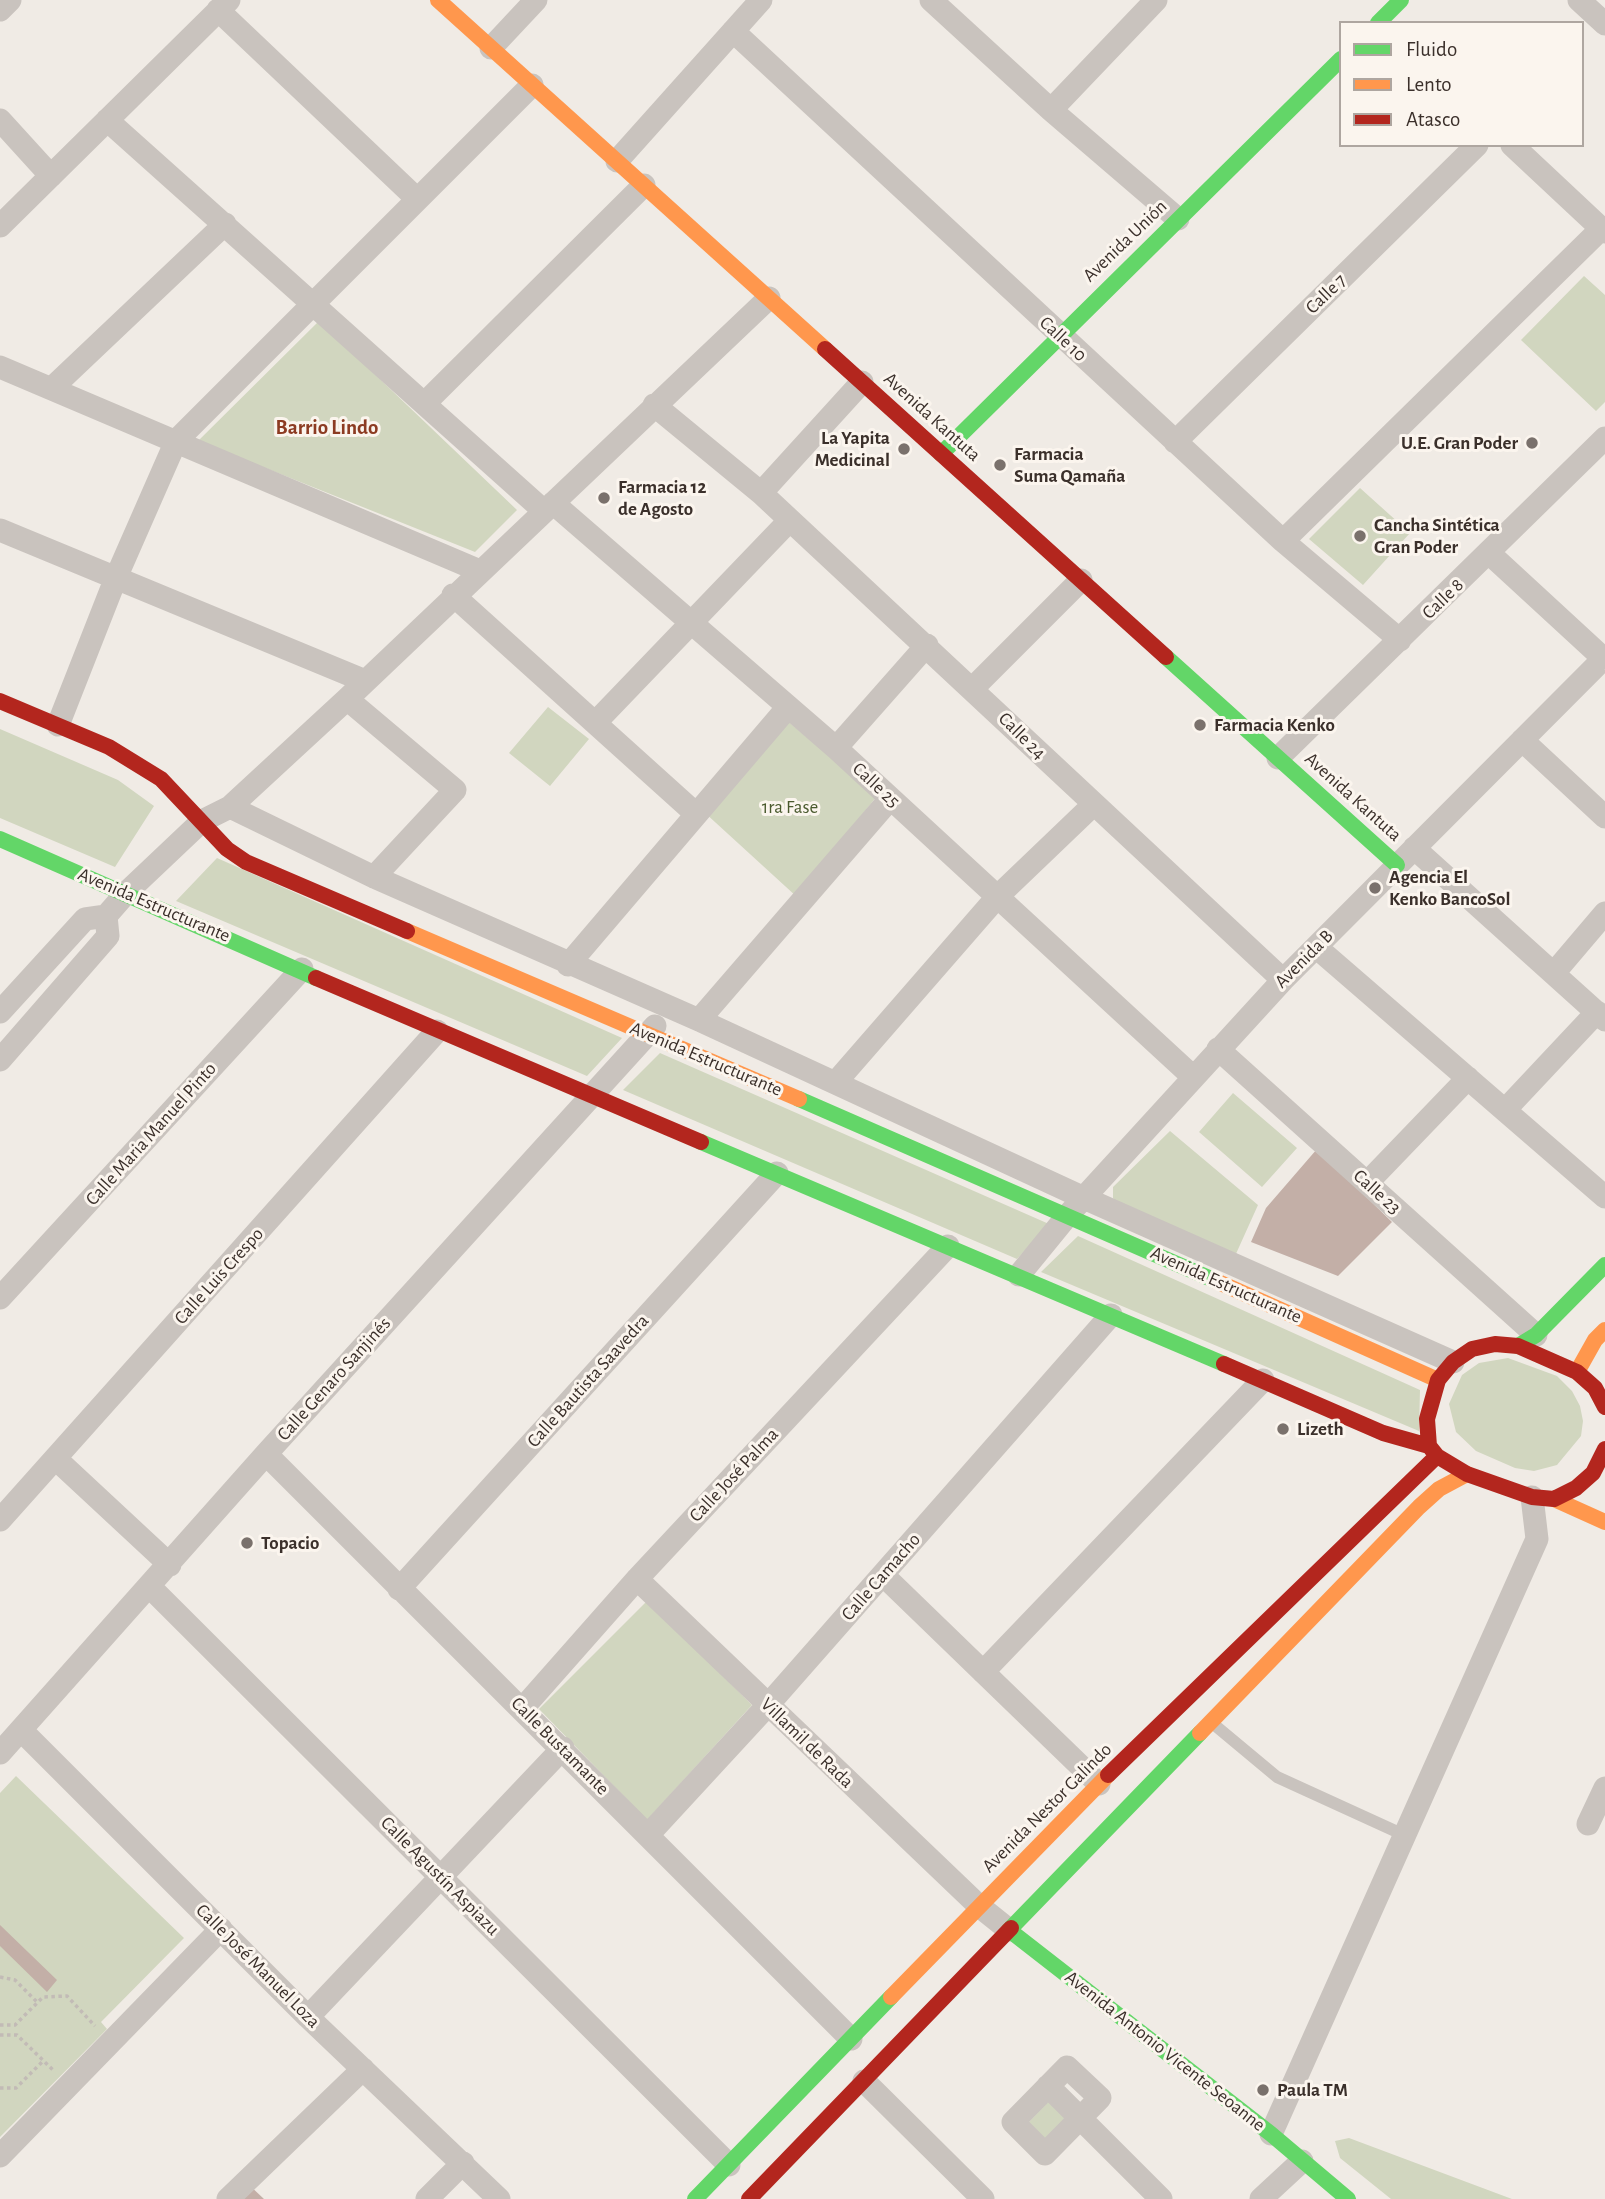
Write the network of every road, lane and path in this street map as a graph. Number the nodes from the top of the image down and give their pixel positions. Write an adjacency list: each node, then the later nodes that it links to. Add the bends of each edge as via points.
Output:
1 (438, 0): 12 (main road, Avenida Kantuta)
2 (536, 0): 12 (street)
3 (761, 0): 11 (street)
4 (1156, 0): 15 (street)
5 (1401, 0): 9 (main road)
6 (1579, 0): 10 (street)
7 (938, 2): 15 (street)
8 (223, 5): 17 (street); 23 (street)
9 (1380, 21)
10 (1605, 24)
11 (733, 31): 20 (street); 30 (street, Calle 10)
12 (491, 48): 14 (main road, Avenida Kantuta)
13 (1339, 61): 24 (main road, Avenida Unión)
14 (532, 85): 20 (main road, Avenida Kantuta); 23 (street)
15 (1051, 110): 24 (street)
16 (0, 120): 21 (street)
17 (107, 120): 21 (street); 25 (street, Calle 25)
18 (1475, 147): 38 (street, Calle 7)
19 (1514, 147): 27 (street)
20 (617, 161): 22 (main road, Avenida Kantuta)
21 (51, 176): 26 (street)
22 (644, 186): 28 (main road, Avenida Kantuta); 34 (street)
23 (416, 198): 29 (street)
24 (1178, 219): 30 (main road, Avenida Unión)
25 (225, 224): 29 (street, Calle 25); 33 (street)
26 (0, 226)
27 (1603, 231): 44 (street)
28 (769, 298): 32 (main road, Avenida Kantuta); 35 (street)
29 (314, 302): 34 (street, Calle 25); 37 (street)
30 (1059, 335): 38 (street, Calle 10); 39 (main road, Avenida Unión)
31 (0, 367): 33 (street)
32 (862, 382): 39 (main road, Avenida Kantuta); 40 (street)
33 (52, 388): 37 (street)
34 (425, 403): 41 (street, Calle 25)
35 (654, 405): 40 (street, Calle 24); 41 (street)
36 (1605, 439): 45 (street, Calle 8)
37 (176, 441): 46 (street); 47 (street)
38 (1175, 442): 44 (street, Calle 10)
39 (941, 454): 48 (main road, Avenida Kantuta)
40 (761, 493): 42 (street, Calle 24)
41 (549, 507): 46 (street); 50 (street, Calle 25)
42 (789, 521): 50 (street); 52 (street, Calle 24)
43 (0, 530): 47 (street)
44 (1283, 541): 51 (street, Calle 10)
45 (1490, 554): 51 (street, Calle 8); 53 (street)
46 (480, 571): 49 (street)
47 (115, 580): 54 (street); 60 (street)
48 (1081, 580): 55 (street); 63 (main road, Avenida Kantuta)
49 (453, 595): 54 (street); 59 (street)
50 (690, 624): 58 (street, Calle 25); 59 (street)
51 (1400, 640): 63 (street, Calle 8)
52 (927, 645): 55 (street, Calle 24); 62 (street)
53 (1604, 658): 61 (street, Avenida B)
54 (365, 681): 56 (street)
55 (973, 688): 65 (street, Calle 24)
56 (347, 699): 66 (street); 73 (street, via 455,790)
57 (0, 701): 60 (main road, Avenida Estructurante)
58 (788, 707): 62 (street, Calle 25); 67 (street)
59 (596, 722): 67 (street)
60 (58, 725): 69 (main road, Avenida Estructurante, via 109,747 161,779)
61 (1522, 740): 68 (street); 71 (street, Avenida B)
62 (836, 748): 64 (street, Calle 25)
63 (1278, 758): 72 (main road, Avenida Kantuta)
64 (890, 799): 75 (street, Calle 25); 86 (street)
65 (1092, 806): 75 (street); 82 (street, Calle 24)
66 (230, 807): 69 (street); 73 (street, Avenida Estructurante)
67 (696, 814): 79 (street)
68 (1605, 817)
69 (202, 821): 74 (street); 88 (main road, Avenida Estructurante, via 246,862)
70 (0, 838): 74 (main road, Avenida Estructurante)
71 (1414, 848): 72 (street, Avenida B); 81 (street)
72 (1397, 865): 78 (street, Avenida B)
73 (374, 877): 79 (street, Avenida Estructurante)
74 (127, 892): 77 (street); 80 (main road, Avenida Estructurante)
75 (998, 896): 91 (street, Calle 25); 93 (street)
76 (1605, 913): 81 (street)
77 (106, 916): 84 (street, via 85,919); 90 (street, via 108,936)
78 (1316, 947): 82 (street, Avenida B); 92 (street)
79 (568, 965): 83 (street, Avenida Estructurante)
80 (302, 969): 87 (main road, Avenida Estructurante); 104 (street, Calle Maria Manuel Pinto)
81 (1554, 973): 85 (street)
82 (1283, 980): 89 (street, Avenida B)
83 (670, 1007): 86 (street, Avenida Estructurante); 88 (street, Calle Genaro Sanjinés)
84 (0, 1012)
85 (1601, 1016): 95 (street)
86 (699, 1020): 93 (street, Avenida Estructurante)
87 (437, 1031): 94 (main road, Avenida Estructurante); 116 (street, Calle Luis Crespo)
88 (649, 1034): 94 (street, Calle Genaro Sanjinés); 100 (main road, Avenida Estructurante)
89 (1218, 1049): 91 (street, Avenida B); 97 (street, Calle 23)
90 (0, 1059)
91 (1192, 1076): 99 (street, Avenida B)
92 (1468, 1078): 95 (street); 97 (street)
93 (836, 1082): 99 (street, Avenida Estructurante)
94 (593, 1097): 96 (main road, Avenida Estructurante); 115 (street, Calle Genaro Sanjinés)
95 (1504, 1110): 98 (street)
96 (777, 1173): 101 (main road, Avenida Estructurante); 125 (street, Calle Bautista Saavedra)
97 (1367, 1183): 107 (street, Calle 23)
98 (1605, 1197)
99 (1084, 1198): 100 (street, Avenida B); 108 (street, Avenida Estructurante)
100 (1068, 1215): 103 (street, Avenida B); 111 (main road, Avenida Estructurante)
101 (948, 1246): 103 (main road, Avenida Estructurante); 123 (street, Calle José Palma)
102 (1605, 1265): 107 (main road)
103 (1019, 1275): 105 (main road, Avenida Estructurante)
104 (0, 1298)
105 (1111, 1315): 110 (main road, Avenida Estructurante); 122 (street, Calle Camacho)
106 (1605, 1330): 109 (main road)
107 (1527, 1341): 108 (main road, via 1472,1349); 109 (main road)
108 (1453, 1362): 111 (main road)
109 (1577, 1372): 112 (main road, via 1595,1388)
110 (1264, 1380): 114 (main road, Avenida Estructurante); 126 (street)
111 (1438, 1380): 114 (main road, via 1427,1419)
112 (1605, 1407)
113 (1605, 1449): 118 (main road, via 1593,1473 1576,1488)
114 (1433, 1451): 117 (main road, Avenida Estructurante); 133 (main road, Avenida Nestor Galindo)
115 (266, 1454): 121 (street, Calle Genaro Sanjinés); 125 (street, Calle Bustamante)
116 (56, 1459): 119 (street, Calle Luis Crespo); 121 (street)
117 (1466, 1474): 118 (main road, Avenida Estructurante); 129 (main road, via 1419,1507)
118 (1543, 1498): 120 (main road); 137 (street, via 1537,1539)
119 (0, 1520)
120 (1605, 1522)
121 (170, 1565): 124 (street, Calle Genaro Sanjinés)
122 (883, 1575): 126 (street); 127 (street, Calle Camacho)
123 (637, 1579): 127 (street, Villamil de Rada); 128 (street, Calle José Palma)
124 (150, 1587): 130 (street, Calle Genaro Sanjinés); 138 (street, Calle Agustín Aspiazu)
125 (399, 1589): 128 (street, Calle Bustamante)
126 (983, 1672): 133 (street)
127 (767, 1706): 136 (street, Calle Camacho); 139 (street, Villamil de Rada)
128 (523, 1707): 131 (street, Calle Bustamante)
129 (1211, 1722): 137 (lane, via 1277,1777); 141 (main road)
130 (21, 1730): 132 (street, Calle Genaro Sanjinés); 140 (street, Calle José Manuel Loza)
131 (563, 1748): 136 (street, Calle Bustamante); 138 (street)
132 (0, 1753)
133 (1099, 1784): 139 (main road, Avenida Nestor Galindo)
134 (1605, 1788): 135 (street)
135 (1588, 1824)
136 (648, 1835): 150 (street, Calle Bustamante)
137 (1404, 1835): 157 (street)
138 (442, 1877): 144 (street); 161 (street, Calle Agustín Aspiazu)
139 (979, 1906): 141 (street, Avenida Antonio Vicente Seoanne); 150 (main road, Avenida Nestor Galindo)
140 (221, 1929): 144 (street, Calle José Manuel Loza); 158 (street)
141 (1009, 1930): 154 (main road); 157 (main road, Avenida Antonio Vicente Seoanne)
142 (0, 1977): 143 (path, via 15,1980)
143 (38, 2002): 146 (path); 147 (path, via 43,1997 67,1996)
144 (308, 2017): 152 (street, Calle José Manuel Loza)
145 (0, 2025): 146 (path)
146 (15, 2025): 149 (path)
147 (97, 2028)
148 (0, 2035): 149 (path)
149 (17, 2035): 151 (path)
150 (851, 2039): 161 (main road, Avenida Nestor Galindo)
151 (43, 2061): 153 (path); 155 (path, via 16,2088)
152 (363, 2069): 160 (street, Calle José Manuel Loza); 162 (street)
153 (55, 2072)
154 (864, 2081): 166 (main road); 167 (street)
155 (0, 2088)
156 (1081, 2116): 156 (street, via 1100,2098 1067,2067 1013,2122 1045,2154); 168 (street)
157 (1270, 2133): 159 (main road, Avenida Antonio Vicente Seoanne)
158 (0, 2156)
159 (1302, 2161): 169 (street); 170 (main road, Avenida Antonio Vicente Seoanne)
160 (463, 2163): 163 (street); 164 (street, Calle José Manuel Loza)
161 (729, 2165): 165 (main road, Avenida Nestor Galindo)
162 (229, 2199)
163 (427, 2199)
164 (499, 2199)
165 (695, 2199)
166 (749, 2199)
167 (983, 2199)
168 (1161, 2199)
169 (1261, 2199)
170 (1349, 2199)

